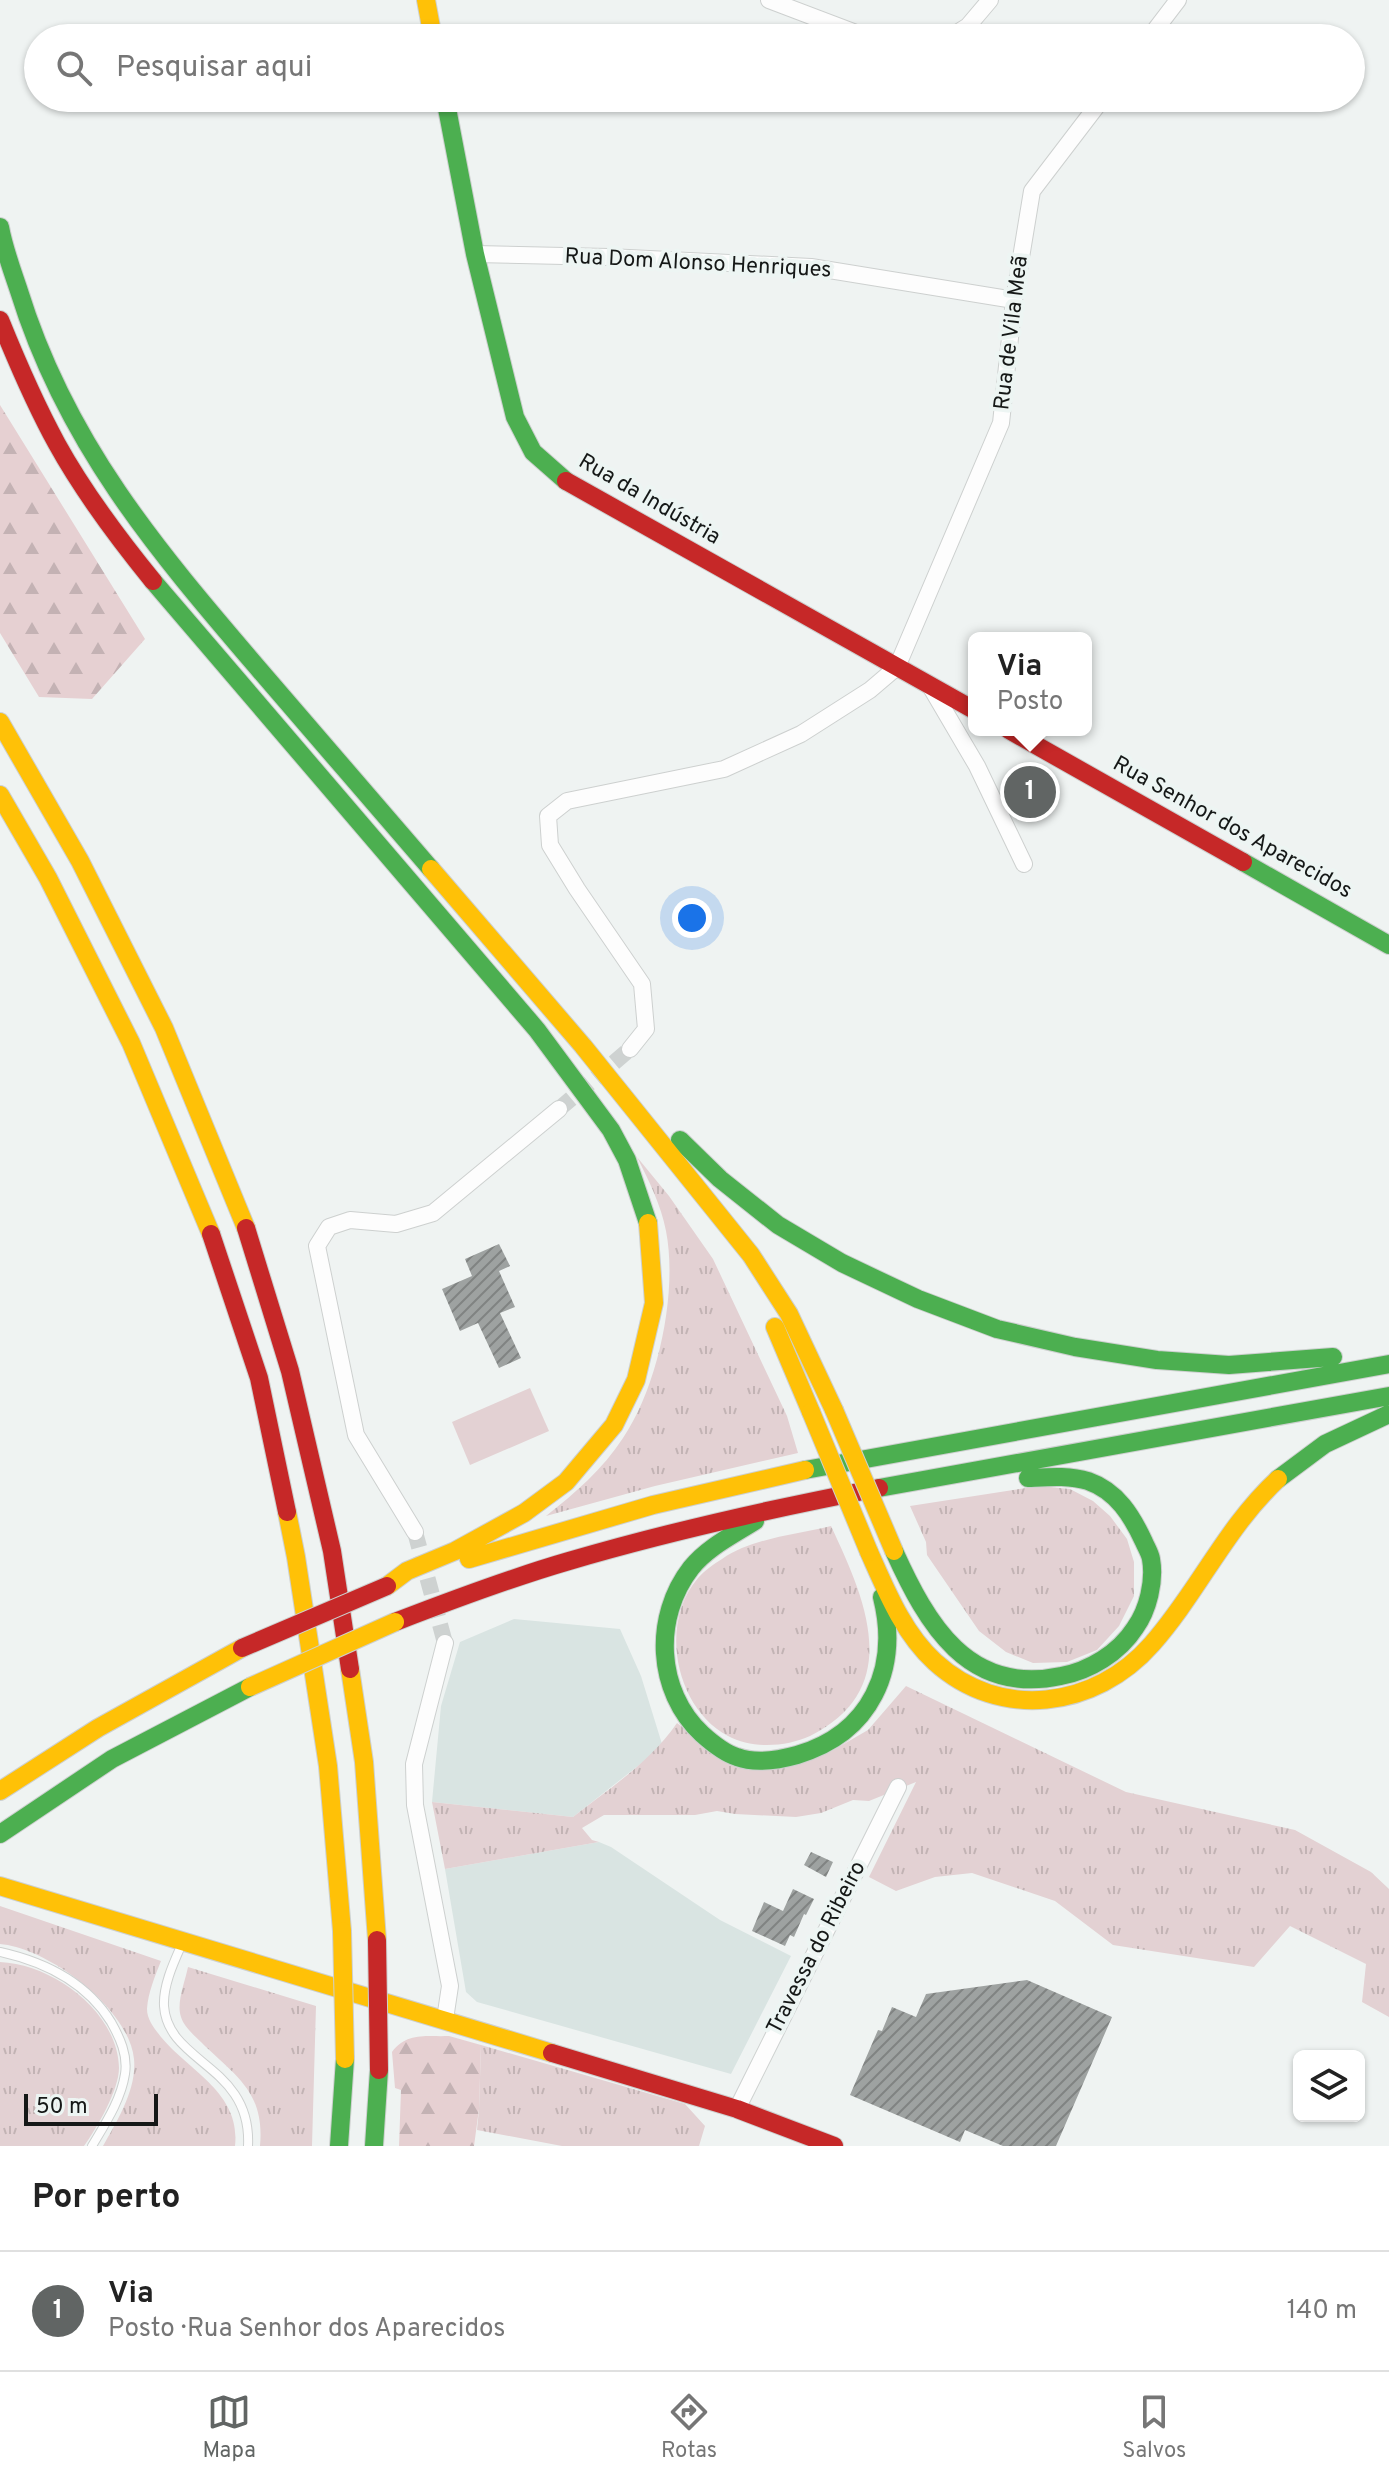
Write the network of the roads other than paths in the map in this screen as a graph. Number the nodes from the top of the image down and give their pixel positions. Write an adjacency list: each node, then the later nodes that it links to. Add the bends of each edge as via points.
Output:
1 (426, 0): 5 (main road)
2 (769, 0): 6 (street)
3 (990, 0): 7 (street)
4 (1178, 0): 8 (street)
5 (430, 24)
6 (832, 24)
7 (970, 24)
8 (1160, 24)
9 (448, 112): 12 (main road, Rua da Indústria)
10 (1092, 112): 13 (street, Rua de Vila Meã, via 1032,191)
11 (0, 227): 26 (main road, via 38,348 72,421 127,509)
12 (475, 254): 13 (street, Rua Dom Alonso Henriques, via 811,267); 17 (main road, Rua da Indústria, via 515,417 533,452 583,492)
13 (1014, 300): 17 (street, Rua de Vila Meã, via 1001,423)
14 (0, 312): 16 (main road)
15 (0, 320): 16 (main road)
16 (26, 383): 25 (main road, via 58,446 116,535)
17 (897, 667): 18 (main road); 27 (street, via 801,734 724,769 567,801 548,816 550,845 642,984 646,1029)
18 (930, 685): 19 (main road); 23 (street)
19 (968, 707)
20 (0, 722): 49 (main road, bridge, via 80,861 164,1028 241,1211 290,1371 332,1551 364,1762 377,1940)
21 (1020, 736): 24 (main road, Rua Senhor dos Aparecidos)
22 (0, 795): 48 (main road, bridge, via 131,1043 207,1223 259,1378 296,1557 328,1766 342,1931 345,2059)
23 (1024, 864)
24 (1389, 945)
25 (537, 1030): 35 (main road, bridge, via 586,1076 738,1265 774,1326); 36 (main road, via 611,1130 650,1229 654,1303 636,1380 614,1425 566,1482 524,1513)
26 (583, 1046): 29 (main road, via 720,1179 778,1225 842,1263 944,1309 997,1329 1157,1360 1229,1365 1380,1353); 32 (main road, bridge, via 751,1255 789,1314 894,1551 940,1635 979,1668 998,1676 1037,1682 1089,1669 1120,1648 1140,1619 1151,1586 1149,1553 1138,1525 1104,1488 1088,1480 1067,1475 996,1480)
27 (630, 1049)
28 (559, 1109): 34 (street, via 433,1213 396,1224 350,1220 329,1227 317,1246 356,1435)
29 (1389, 1361): 36 (main road, via 738,1484 514,1544)
30 (1389, 1396): 32 (main road)
31 (1389, 1414): 35 (main road, via 1327,1442 1273,1484 1235,1526 1151,1646 1112,1679 1072,1696 1005,1700 950,1675 910,1632)
32 (983, 1468): 33 (main road)
33 (772, 1508): 35 (main road, via 691,1567 674,1595 665,1626 669,1684 682,1709 698,1732 741,1758 796,1757 847,1729 868,1705 883,1677 889,1645 887,1615); 40 (main road, bridge, via 501,1581 395,1622 250,1687 112,1759)
34 (415, 1532)
35 (869, 1552)
36 (387, 1586): 39 (main road, bridge, via 242,1648 98,1728)
37 (445, 1643): 44 (street, via 414,1764 415,1805 450,1986)
38 (898, 1787): 45 (street, Travessa do Ribeiro)
39 (0, 1791)
40 (2, 1832)
41 (0, 1886): 42 (main road)
42 (182, 1941): 44 (main road); 47 (lane, via 165,1990 168,2021 240,2100)
43 (0, 1952): 46 (lane, via 71,1980 103,2009 116,2031 126,2072)
44 (445, 2019): 45 (main road)
45 (737, 2109): 50 (main road)
46 (92, 2146)
47 (248, 2146)
48 (339, 2146)
49 (374, 2146)
50 (834, 2146)

